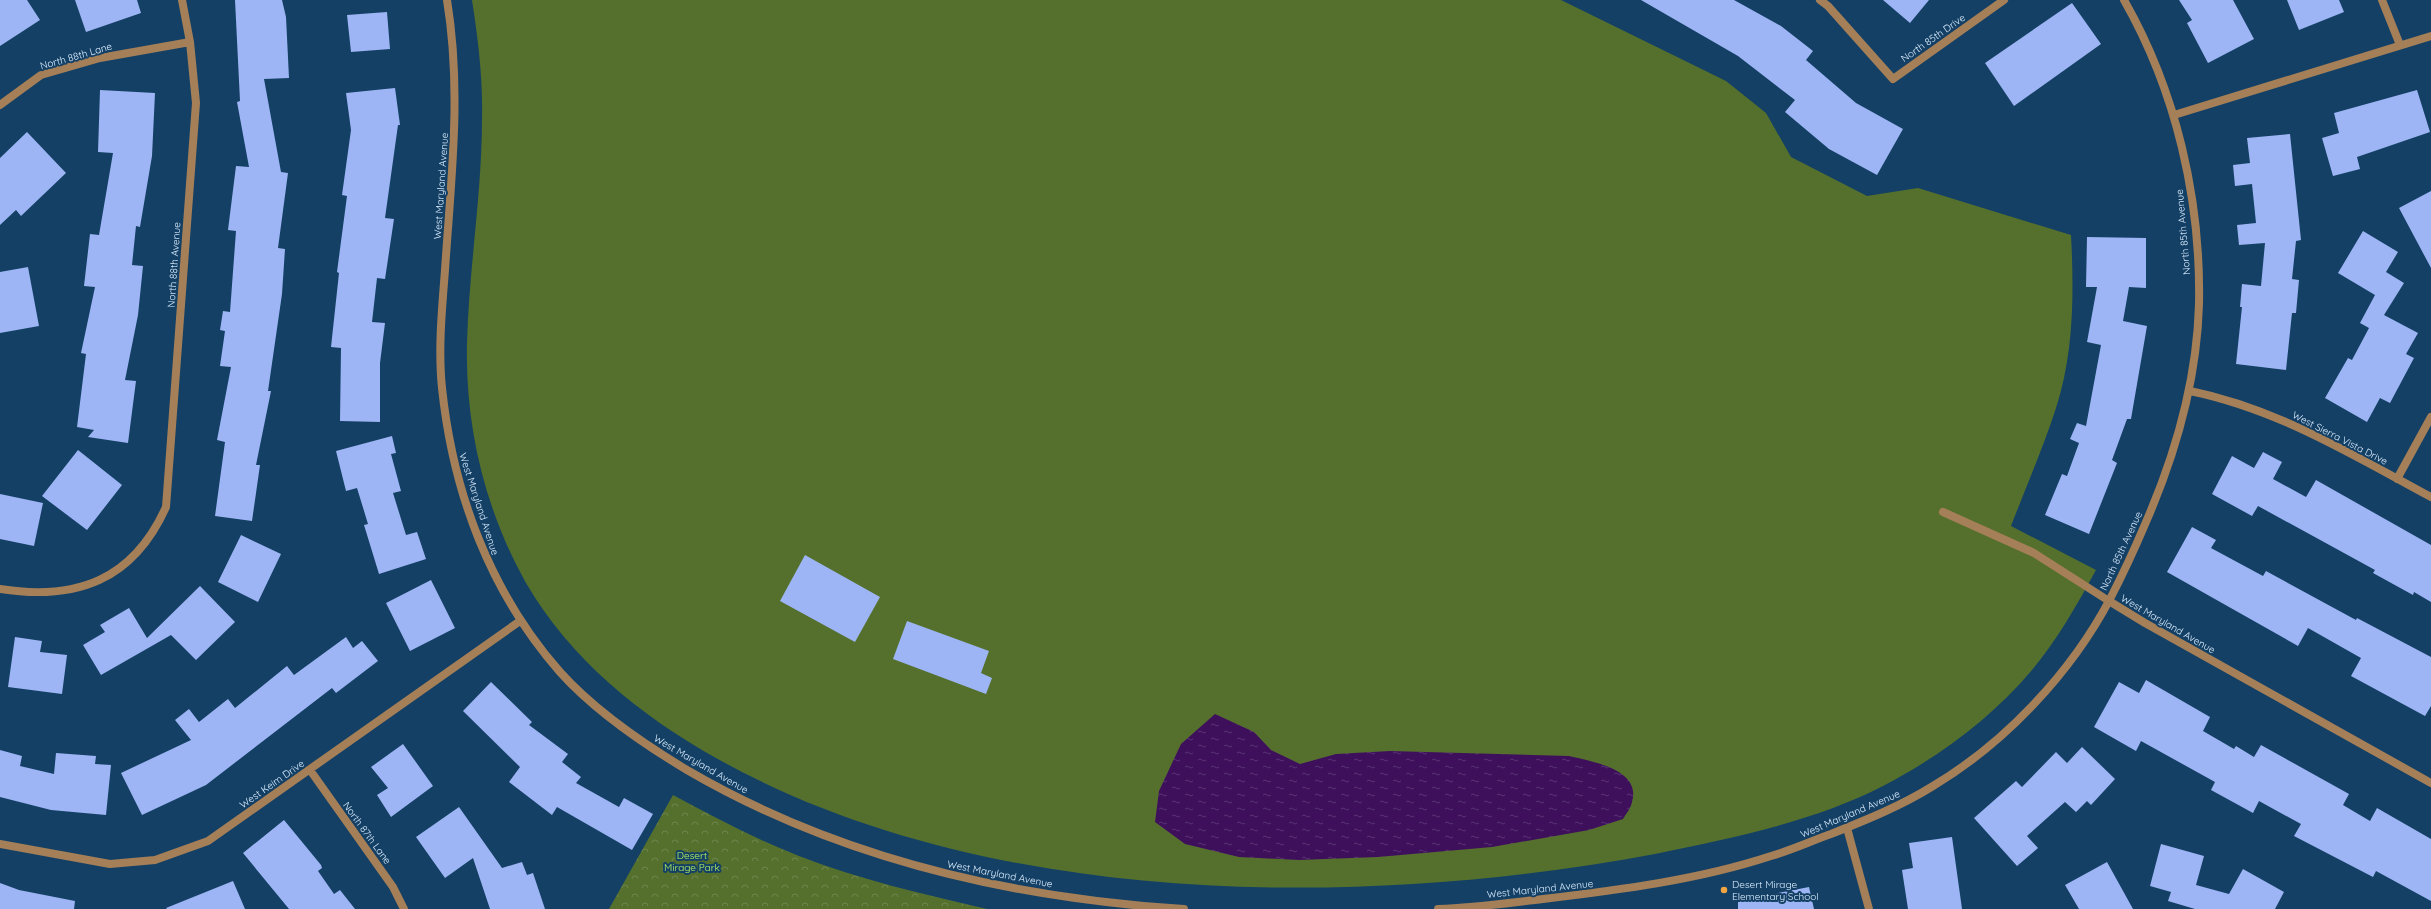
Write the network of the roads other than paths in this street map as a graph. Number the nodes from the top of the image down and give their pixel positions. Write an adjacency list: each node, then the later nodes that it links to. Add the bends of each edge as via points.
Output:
1 (182, 0): 8 (street, North 88th Avenue)
2 (447, 0): 19 (street, West Maryland Avenue, via 454,54 456,111 440,348 444,406 452,452 476,534 490,568)
3 (1820, 0): 4 (street, North 85th Drive, via 1893,79)
4 (2004, 0)
5 (2124, 0): 11 (street, North 85th Avenue, via 2153,57)
6 (2382, 0): 9 (street)
7 (2431, 36): 9 (street)
8 (190, 42): 10 (street, North 88th Lane, via 100,58 41,75); 17 (street, North 88th Avenue, via 196,103 195,127 166,507 155,530 137,554 104,580 72,590 29,594)
9 (2400, 45): 11 (street)
10 (0, 106)
11 (2174, 115): 12 (street, North 85th Avenue, via 2190,187 2197,259 2199,305)
12 (2190, 390): 14 (street, West Sierra Vista Drive, via 2221,397 2290,423); 18 (street, North 85th Avenue, via 2162,486)
13 (2431, 417): 14 (street)
14 (2396, 479): 15 (street, West Sierra Vista Drive)
15 (2431, 497)
16 (1943, 512): 18 (street, via 2034,553)
17 (0, 590)
18 (2109, 601): 21 (street, West Maryland Avenue); 22 (street, West Maryland Avenue, via 2062,670 1993,742 1935,785)
19 (520, 620): 20 (street, West Keim Drive); 25 (street, West Maryland Avenue, via 562,674 612,720 651,748 756,807 810,830 908,864 967,879 1081,899)
20 (310, 770): 23 (street, West Keim Drive, via 208,841 155,860 110,864); 24 (street, North 87th Lane, via 393,887)
21 (2431, 783)
22 (1847, 828): 26 (street, West Maryland Avenue, via 1771,856 1701,874 1606,892); 27 (street)
23 (0, 844)
24 (404, 909)
25 (1184, 909)
26 (1438, 909)
27 (1869, 909)

